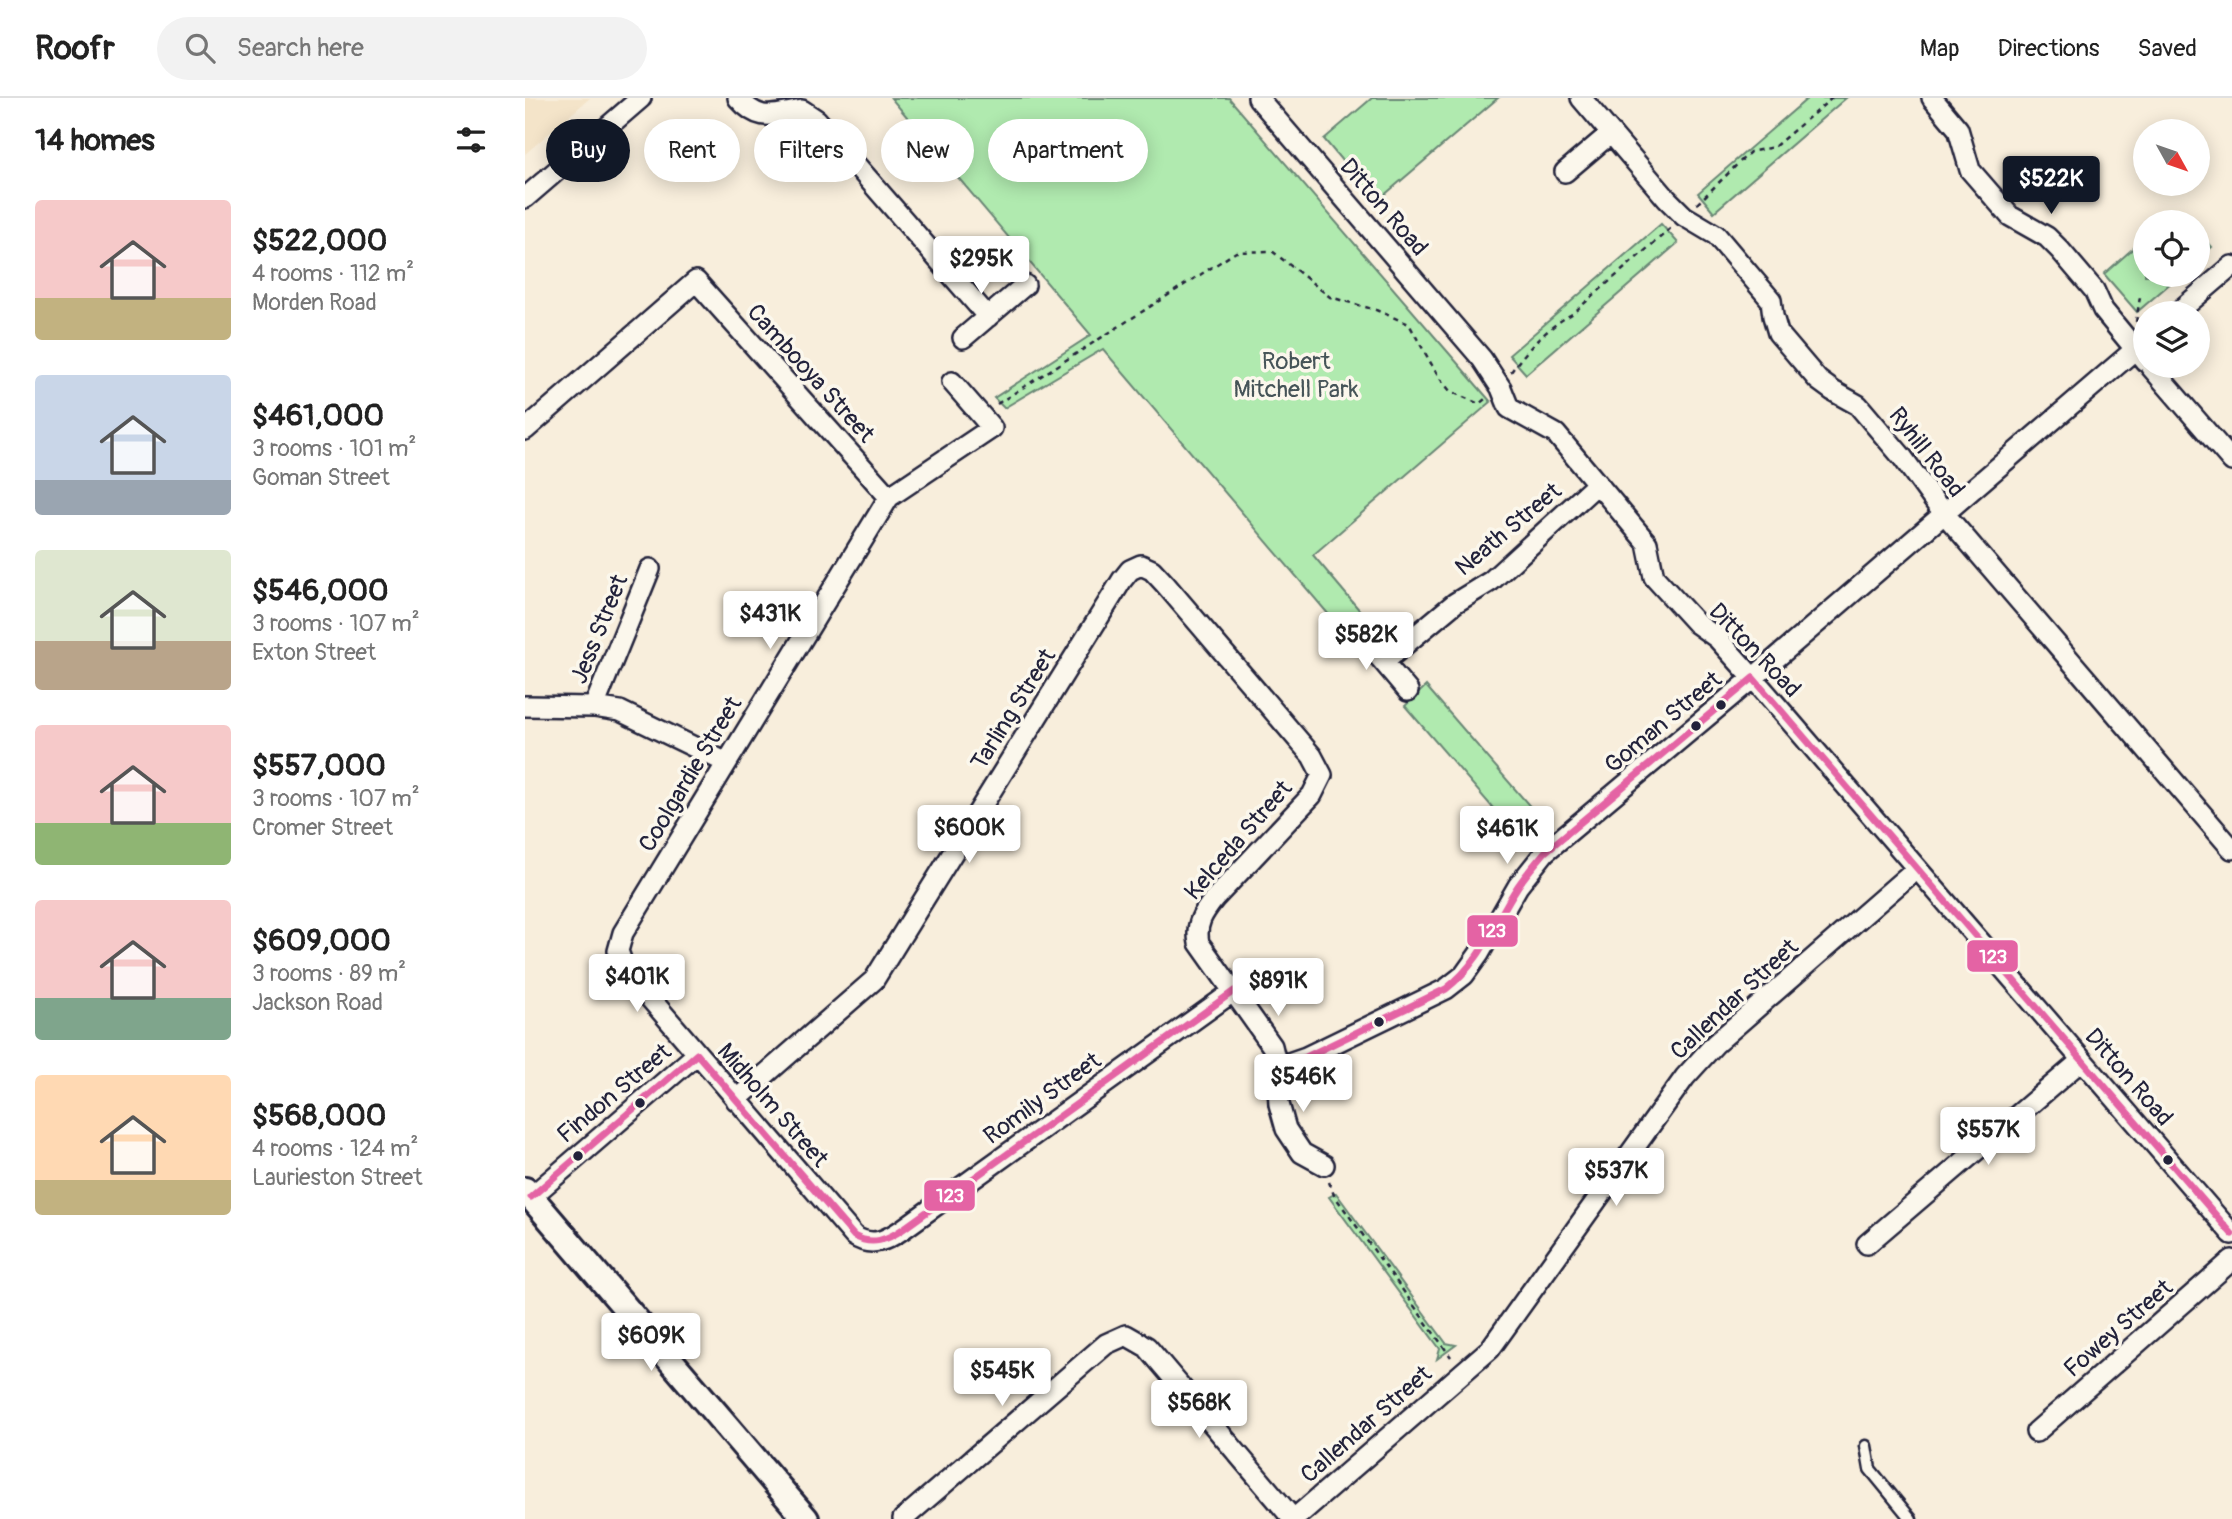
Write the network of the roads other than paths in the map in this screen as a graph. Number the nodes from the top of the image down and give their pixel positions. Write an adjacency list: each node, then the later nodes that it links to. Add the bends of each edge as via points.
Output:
1 (641, 98): 8 (street)
2 (738, 98): 12 (street, via 753,114 802,110 817,120)
3 (1258, 98): 20 (street, Ditton Road, via 1482,359 1509,408 1556,434)
4 (1581, 98): 6 (street, Ryhill Road)
5 (1932, 98): 13 (street, via 1958,130 1969,170 2010,216 2060,250 2094,290 2103,310)
6 (1611, 133): 7 (street); 22 (street, Ryhill Road, via 1684,216 1724,244 1771,300 1779,333 1818,380 1858,405)
7 (1565, 172)
8 (525, 198)
9 (2232, 266): 11 (street)
10 (1025, 285): 12 (street)
11 (2191, 301)
12 (988, 317): 14 (street)
13 (2133, 337)
14 (964, 338)
15 (2133, 351): 22 (street, Goman Street)
16 (2160, 378): 19 (street)
17 (952, 382): 21 (street, Coolgardie Street, via 992,428)
18 (525, 430): 21 (street, Cambooya Street, via 696,281)
19 (2232, 461)
20 (1597, 484): 26 (street, Neath Street, via 1491,581 1455,603); 27 (street, Ditton Road, via 1647,543 1654,577)
21 (889, 498): 31 (street, Coolgardie Street)
22 (1944, 513): 27 (street, Goman Street); 32 (street, Ryhill Road)
23 (1141, 565): 35 (street, Kelceda Street, via 1165,584 1312,756 1322,775 1312,795 1200,917 1199,943); 39 (street, Tarling Street, via 1122,580 874,980)
24 (650, 569): 30 (street, Jess Street)
25 (1354, 627): 26 (street)
26 (1384, 662): 28 (street)
27 (1753, 678): 33 (street, Ditton Road); 38 (street, Goman Street, via 1545,852 1518,886 1464,975 1446,989)
28 (1408, 691)
29 (525, 706): 30 (street)
30 (594, 707): 31 (street, via 619,711)
31 (726, 762): 34 (street, Coolgardie Street, via 623,933)
32 (2232, 849)
33 (1916, 869): 37 (street, Ditton Road); 50 (street, Callendar Street, via 1716,1044 1685,1077 1490,1349)
34 (618, 951): 36 (street, Midholm Street, via 624,968)
35 (1234, 990): 38 (street, Kelceda Street, via 1272,1046); 43 (street, Romily Street, via 903,1229)
36 (697, 1054): 39 (street, Midholm Street); 41 (street, Findon Street)
37 (2082, 1060): 42 (street, Ditton Road); 44 (street)
38 (1277, 1067): 40 (street, Kelceda Street, via 1286,1129 1302,1153)
39 (736, 1100): 43 (street, Midholm Street, via 854,1236)
40 (1324, 1165)
41 (528, 1194): 48 (street)
42 (2232, 1234)
43 (877, 1242)
44 (1867, 1244)
45 (2232, 1260): 46 (street, Fowey Street)
46 (2036, 1432)
47 (1866, 1446): 51 (lane, via 1870,1469)
48 (806, 1519)
49 (903, 1519): 50 (street, via 1106,1345 1126,1335 1147,1347)
50 (1293, 1519)
51 (1911, 1519)

